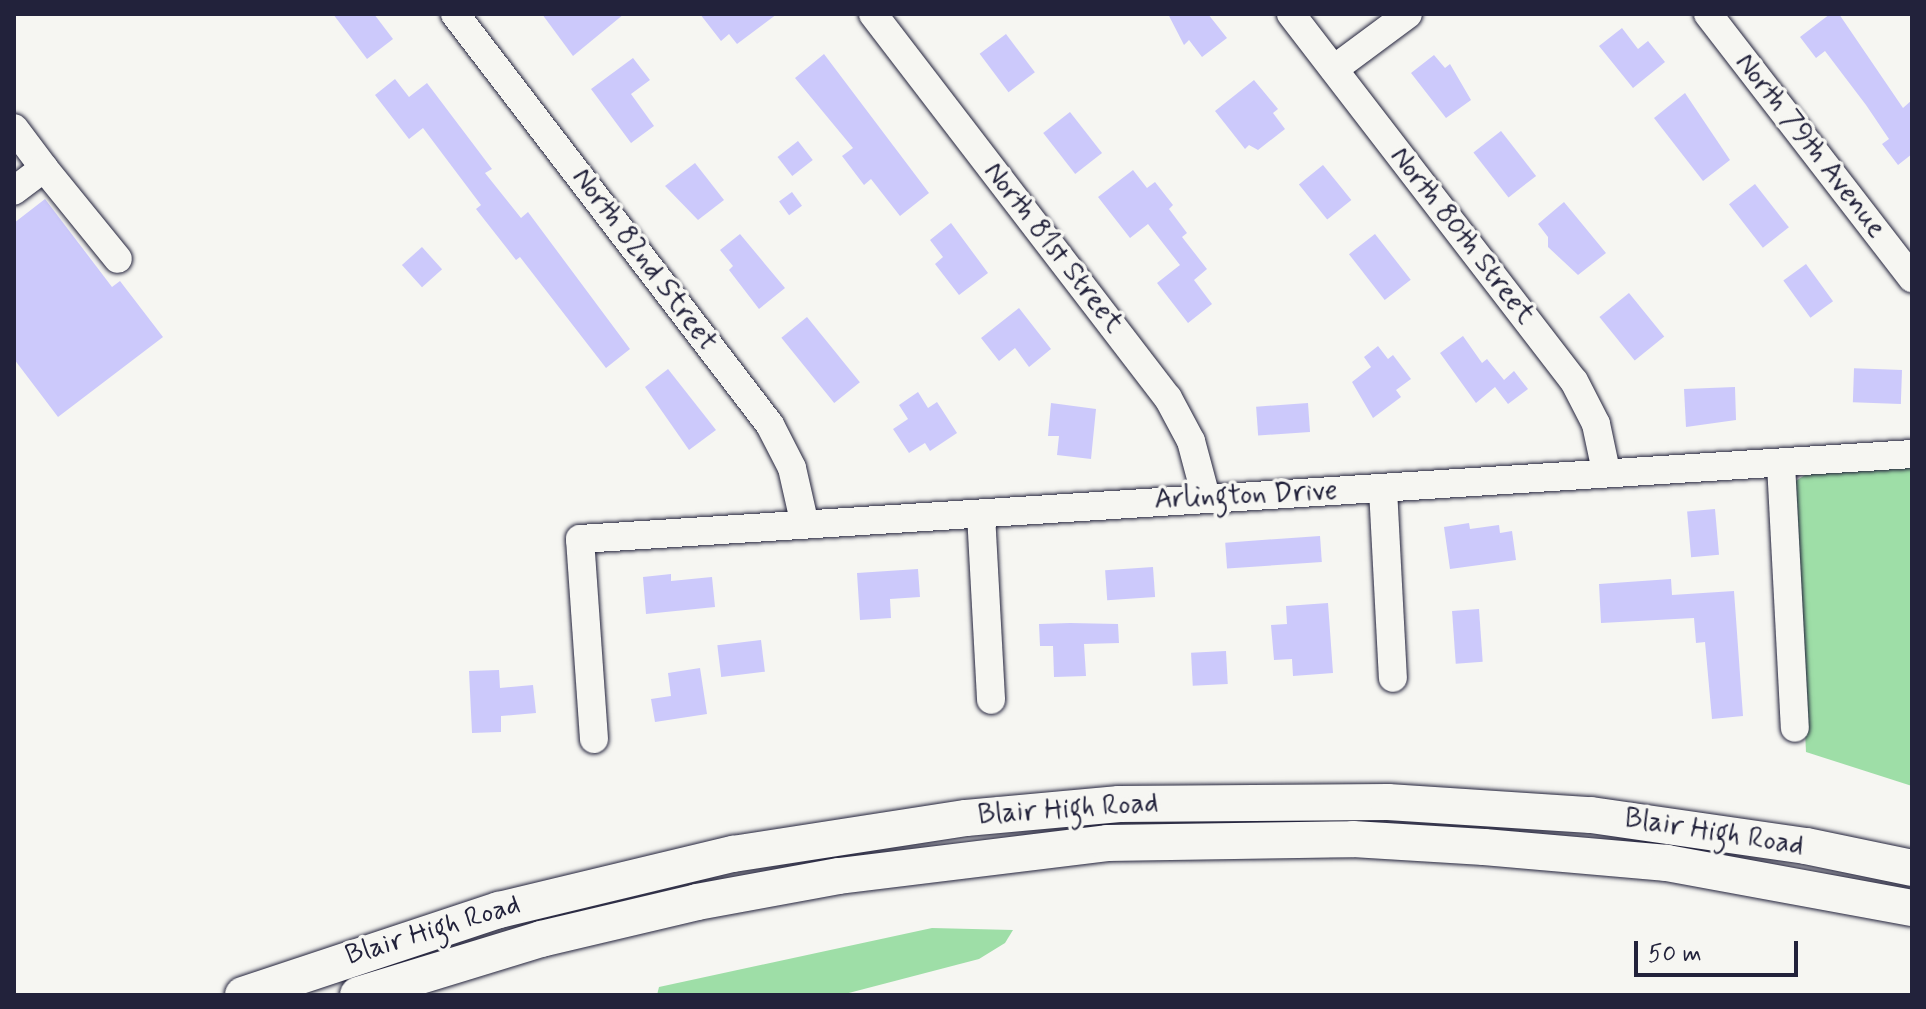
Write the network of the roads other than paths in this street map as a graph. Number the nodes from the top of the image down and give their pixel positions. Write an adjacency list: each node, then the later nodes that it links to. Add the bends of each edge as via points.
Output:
1 (455, 14): 18 (street, North 82nd Street, via 770,425 792,468)
2 (873, 14): 16 (street, North 81st Street, via 1168,398 1191,441)
3 (1291, 14): 6 (street, North 80th Street)
4 (1408, 14): 6 (street)
5 (1708, 14): 11 (street, North 79th Avenue)
6 (1334, 69): 14 (street, North 80th Street, via 1574,381 1596,424)
7 (14, 128): 8 (street)
8 (44, 168): 9 (street); 10 (street)
9 (14, 191)
10 (118, 259)
11 (1912, 278)
12 (1912, 454): 13 (street, Arlington Drive)
13 (1781, 464): 14 (street, Arlington Drive); 21 (street)
14 (1606, 471): 15 (street, Arlington Drive)
15 (1383, 489): 16 (street, Arlington Drive); 19 (street)
16 (1206, 497): 17 (street, Arlington Drive)
17 (981, 514): 18 (street, Arlington Drive); 20 (street)
18 (804, 521): 22 (street, Arlington Drive, via 580,539)
19 (1393, 678)
20 (991, 700)
21 (1795, 728)
22 (594, 739)
23 (1912, 868): 25 (main road, Blair High Road, via 1591,815 1388,802 1119,804 887,828 680,865 499,910)
24 (1912, 908): 26 (main road, Blair High Road, via 1667,863 1484,847 1353,839 1107,843 839,876 697,902 541,939)
25 (243, 995)
26 (358, 995)

